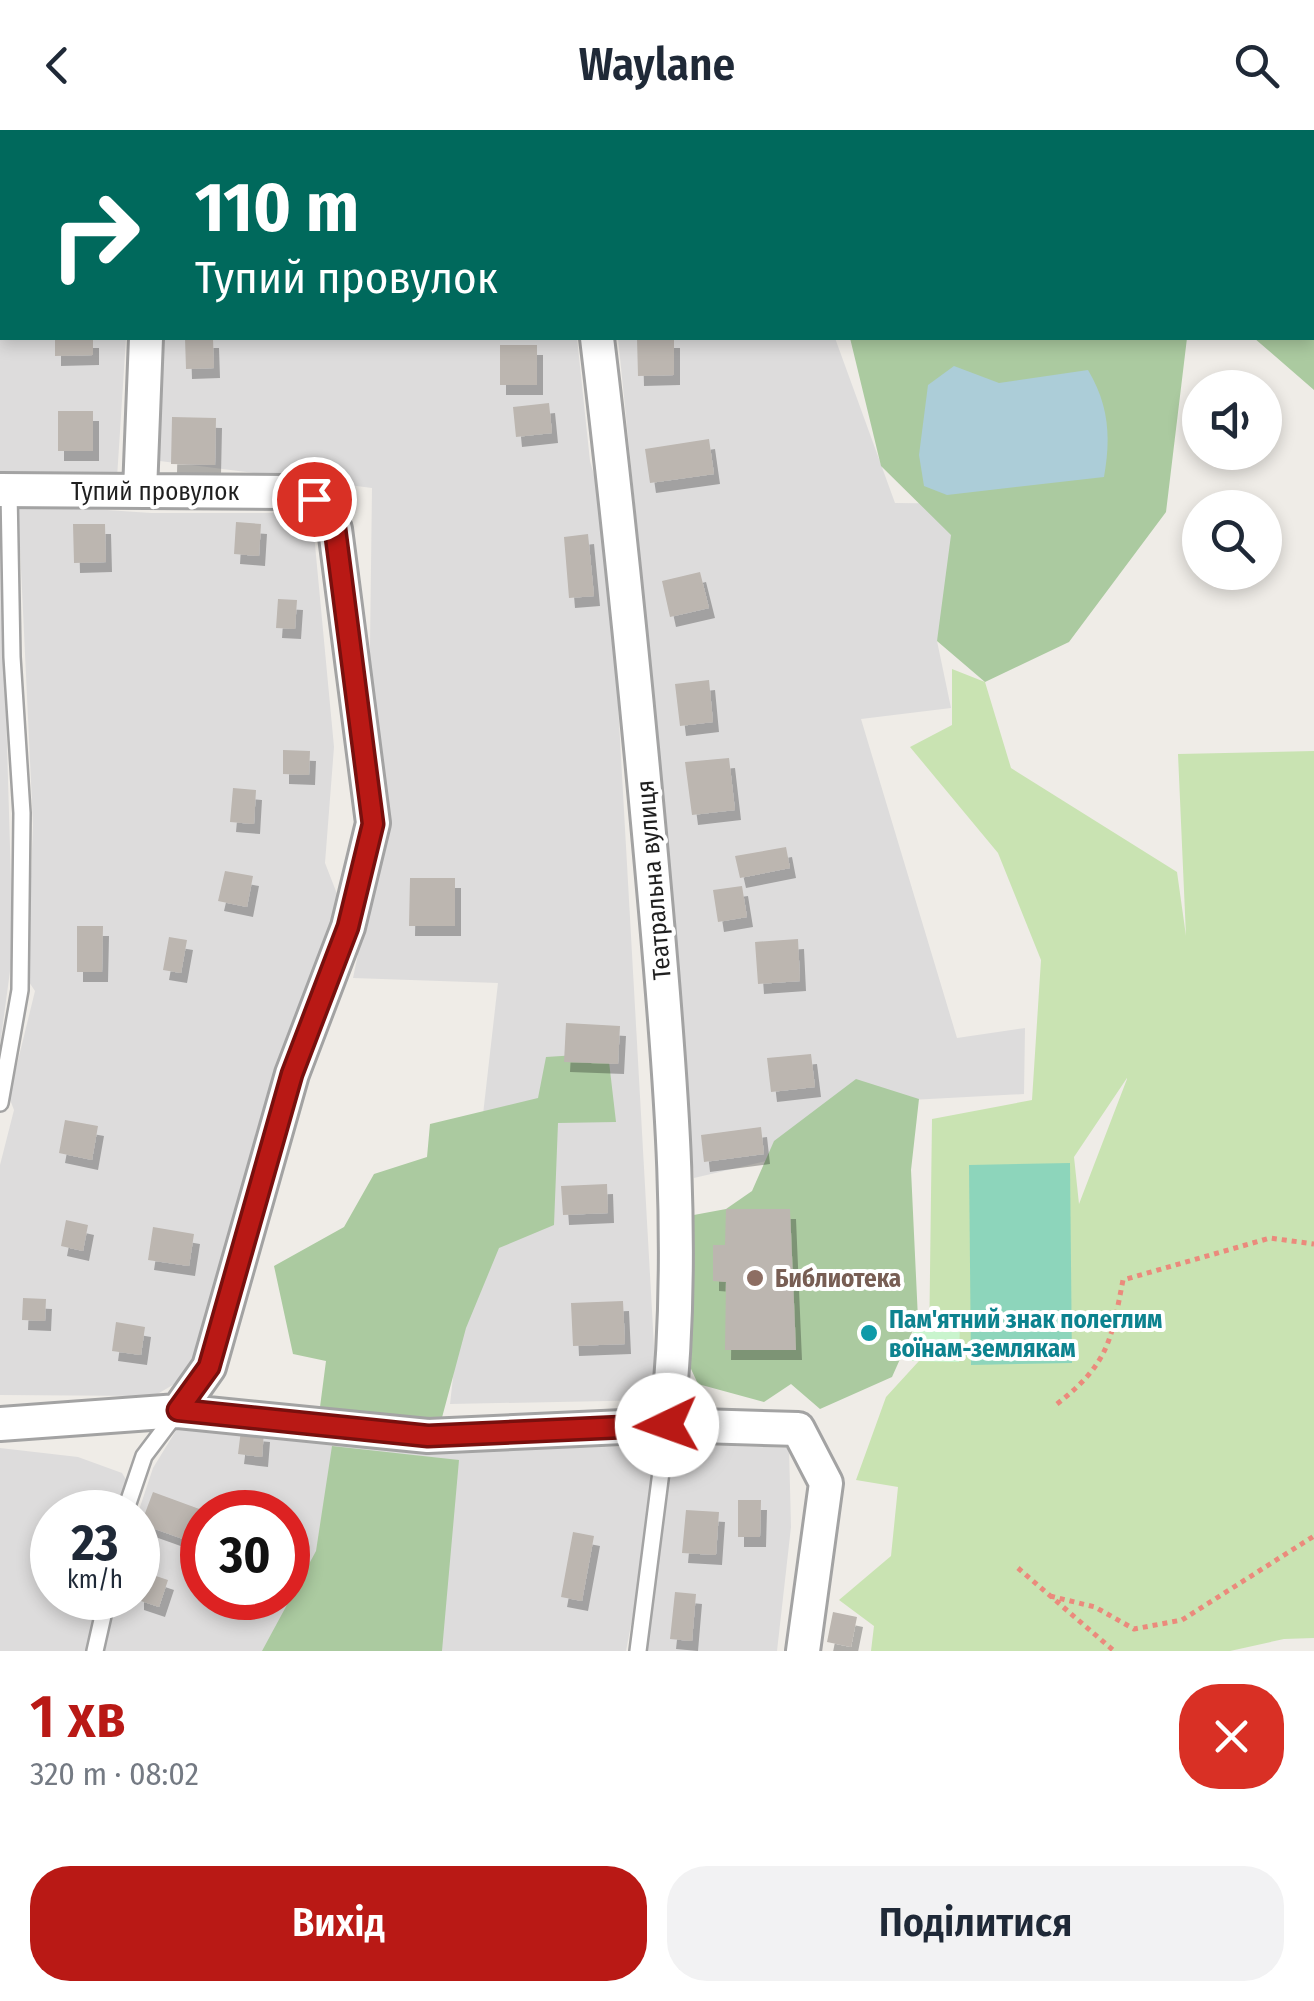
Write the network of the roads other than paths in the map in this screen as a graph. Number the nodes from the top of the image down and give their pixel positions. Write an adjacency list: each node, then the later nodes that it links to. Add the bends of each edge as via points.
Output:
1 (146, 340): 4 (street)
2 (598, 340): 8 (street, Театральна вулиця, via 631,624 670,1078 676,1345)
3 (4, 491): 4 (street, Тупий провулок); 5 (lane, via 22,813 20,990)
4 (140, 491): 6 (street, Тупий провулок, via 286,492 314,499 335,529 373,824 348,927 292,1074 209,1367)
5 (0, 1102)
6 (178, 1410): 7 (street); 8 (street, via 428,1436); 9 (lane, via 144,1456)
7 (0, 1424)
8 (667, 1425): 12 (lane); 13 (street, via 798,1429 826,1483)
9 (132, 1490)
10 (101, 1620): 11 (lane)
11 (95, 1651)
12 (638, 1651)
13 (803, 1651)

